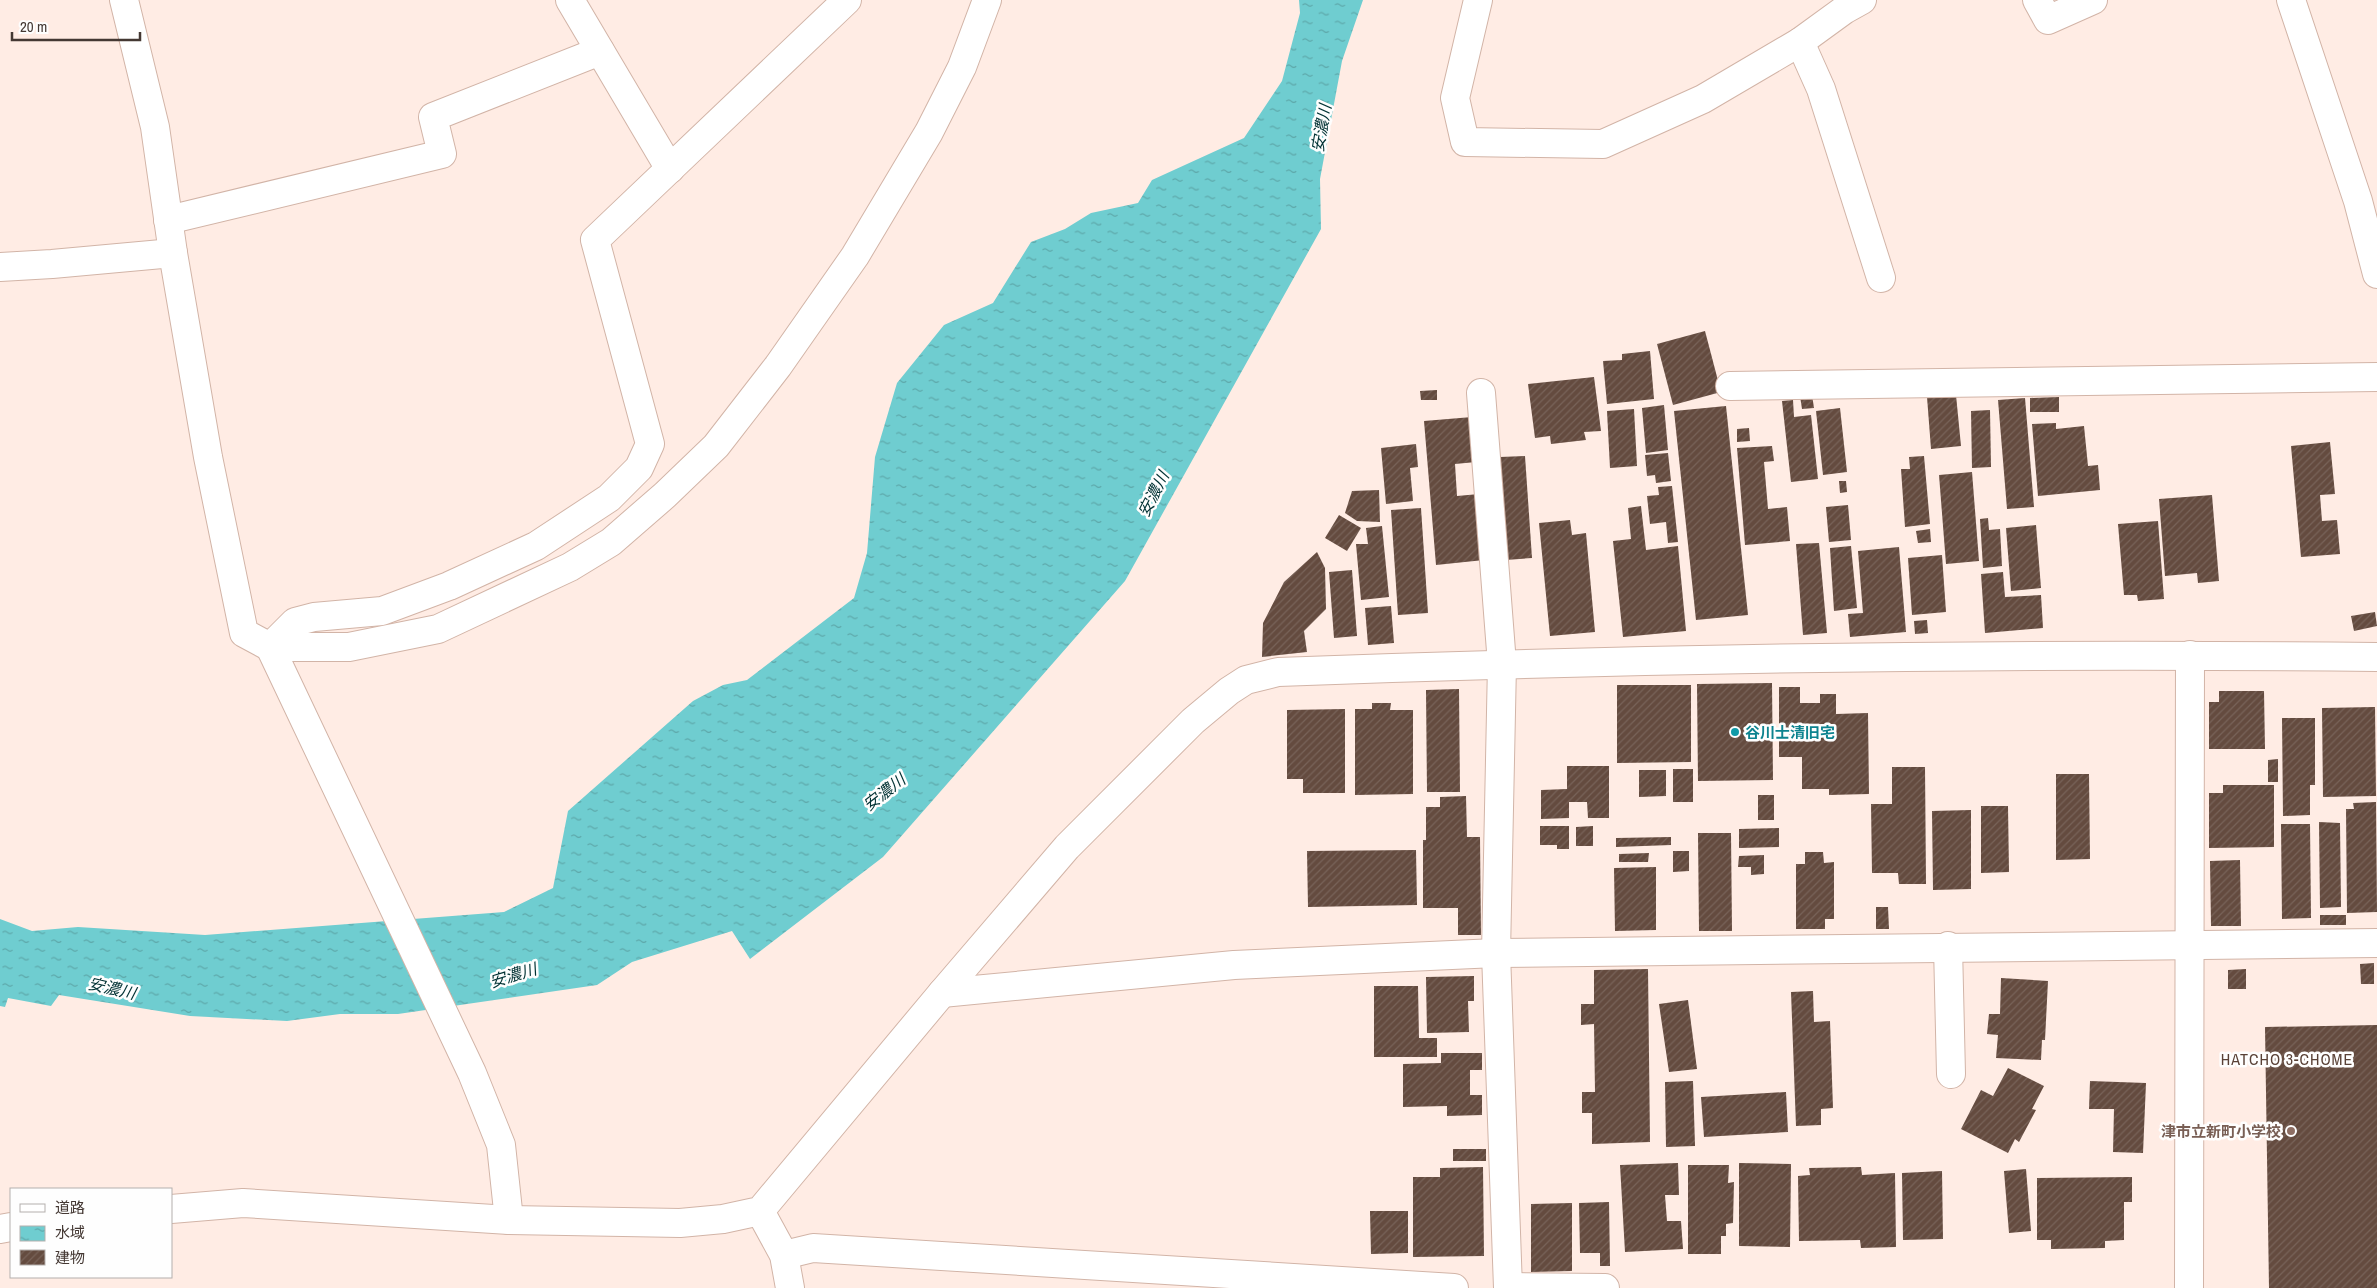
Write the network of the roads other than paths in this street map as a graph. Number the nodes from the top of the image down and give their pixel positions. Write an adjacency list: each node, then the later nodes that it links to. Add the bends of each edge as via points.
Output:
1 (124, 0): 14 (street, via 155,127)
2 (570, 0): 11 (street)
3 (847, 0): 12 (street)
4 (987, 0): 22 (street, via 962,67 929,132 855,256 778,366 716,446 665,495 611,542 570,568 438,629 349,647)
5 (1478, 0): 10 (street, via 1455,98 1465,142 1603,144 1704,99)
6 (1862, 0): 10 (street)
7 (2037, 0): 8 (street, via 2048,20)
8 (2093, 0)
9 (2292, 0): 13 (street)
10 (1800, 42): 18 (street, via 1821,89)
11 (600, 51): 12 (street); 14 (street, via 433,117 442,154)
12 (670, 169): 22 (street, via 595,240 650,444 638,468 609,498 536,546 382,612 314,617 295,622)
13 (2368, 198): 17 (street)
14 (168, 220): 15 (street)
15 (173, 253): 16 (street); 22 (street, via 208,457 244,633)
16 (0, 267)
17 (2377, 274)
18 (1881, 278)
19 (2377, 377): 20 (street)
20 (1730, 386)
21 (1481, 393): 25 (street)
22 (270, 647): 34 (street, via 472,1073 501,1145)
23 (2190, 655): 24 (street); 25 (street); 28 (street)
24 (2377, 657)
25 (1502, 664): 29 (street); 30 (street, via 1278,672 1246,680 1193,721 1067,847)
26 (2377, 943): 28 (street)
27 (1948, 946): 28 (street); 29 (street); 31 (street)
28 (2190, 946): 40 (street)
29 (1496, 953): 30 (street, via 1234,965); 36 (street)
30 (942, 993): 33 (street)
31 (1951, 1074)
32 (172, 1209): 34 (street, via 243,1203)
33 (760, 1212): 34 (street, via 680,1223); 35 (street)
34 (509, 1220)
35 (784, 1255): 37 (street); 38 (street, via 813,1248)
36 (1508, 1287): 39 (street)
37 (790, 1288)
38 (1454, 1288)
39 (1606, 1288)
40 (2189, 1288)

